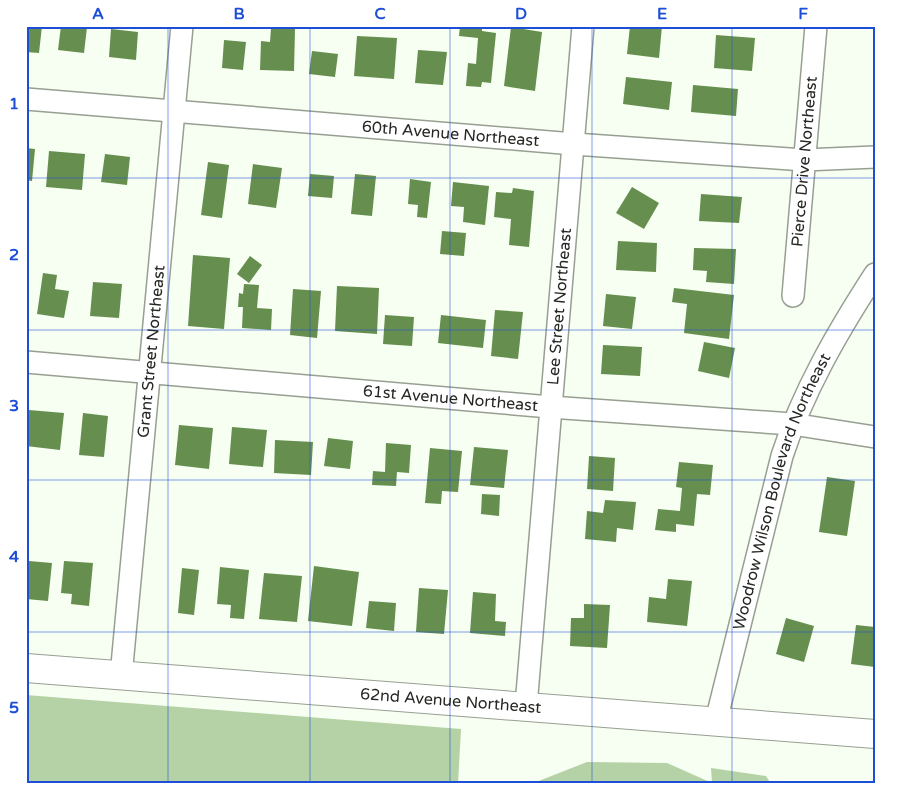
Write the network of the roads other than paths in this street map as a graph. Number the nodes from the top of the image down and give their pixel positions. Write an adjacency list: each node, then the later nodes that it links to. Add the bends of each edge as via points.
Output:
1 (182, 26): 5 (street, Grant Street Northeast)
2 (583, 26): 6 (street, Lee Street Northeast)
3 (816, 26): 8 (street, Pierce Drive Northeast)
4 (26, 98): 5 (street, 60th Avenue Northeast)
5 (175, 111): 6 (street, 60th Avenue Northeast); 12 (street, Grant Street Northeast)
6 (574, 144): 8 (street, 60th Avenue Northeast); 13 (street, Lee Street Northeast)
7 (875, 156): 8 (street, 60th Avenue Northeast)
8 (804, 160): 10 (street, Pierce Drive Northeast)
9 (875, 274): 14 (street, Woodrow Wilson Boulevard Northeast, via 806,392)
10 (793, 296)
11 (26, 362): 12 (street, 61st Avenue Northeast)
12 (151, 372): 13 (street, 61st Avenue Northeast); 17 (street, Grant Street Northeast)
13 (550, 407): 14 (street, 61st Avenue Northeast); 18 (street, Lee Street Northeast)
14 (792, 424): 15 (street, 61st Avenue Northeast); 19 (street, Woodrow Wilson Boulevard Northeast)
15 (875, 437)
16 (26, 668): 17 (street, 62nd Avenue Northeast)
17 (121, 676): 18 (street, 62nd Avenue Northeast)
18 (526, 706): 19 (street, 62nd Avenue Northeast)
19 (716, 721): 20 (street, 62nd Avenue Northeast)
20 (875, 734)

